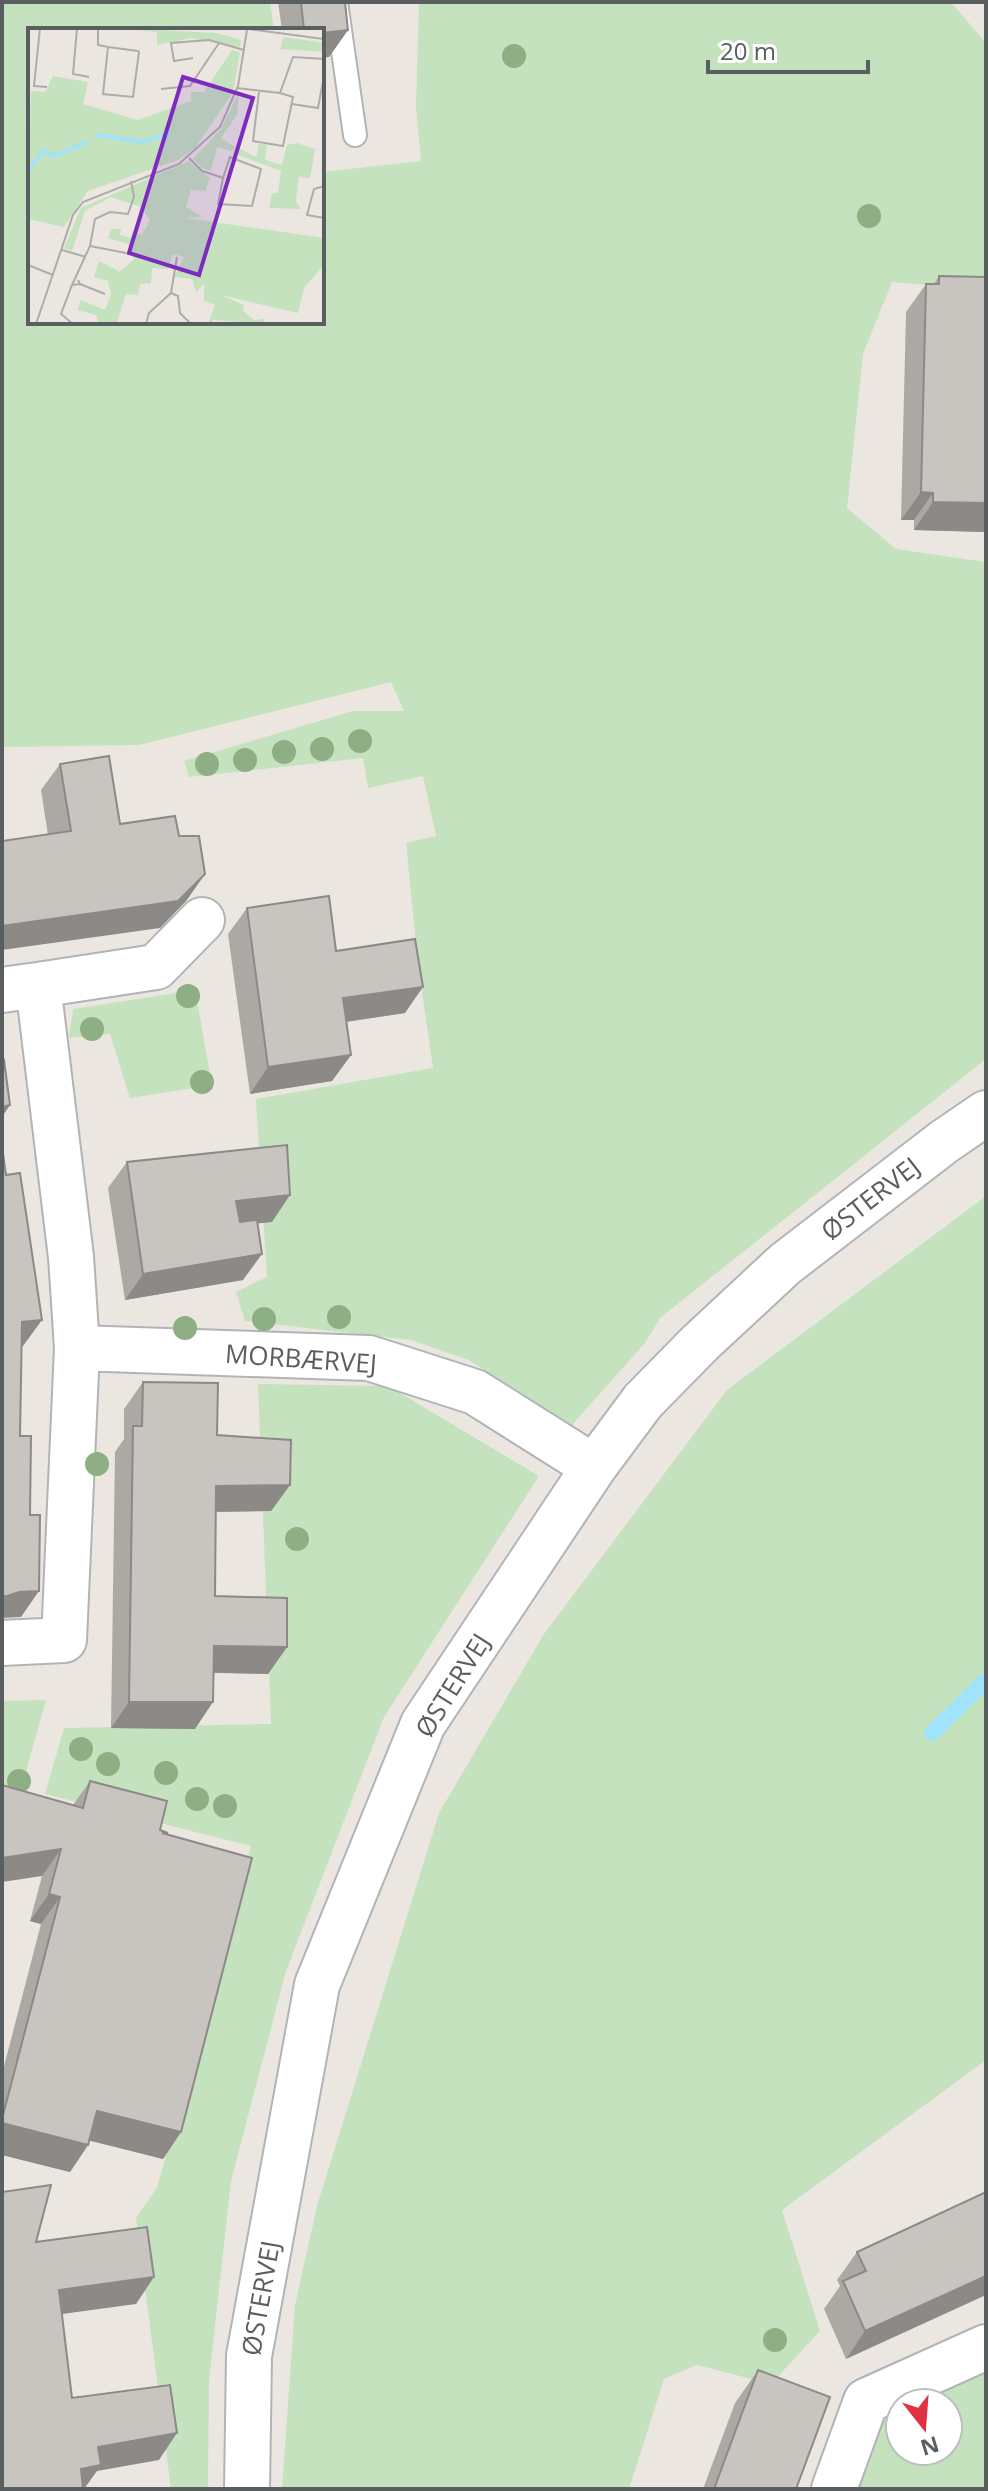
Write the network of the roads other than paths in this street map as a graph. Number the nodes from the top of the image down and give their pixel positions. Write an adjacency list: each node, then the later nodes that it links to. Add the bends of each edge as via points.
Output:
1 (336, 2): 2 (lane)
2 (355, 135)
3 (202, 920): 4 (street, via 156,967)
4 (20, 987): 6 (street, via 71,1257)
5 (986, 1113): 7 (street, ØSTERVEJ, via 785,1264 643,1401)
6 (77, 1348): 7 (street, MORBÆRVEJ, via 369,1358 475,1392); 8 (street, via 64,1640)
7 (594, 1467): 10 (street, ØSTERVEJ, via 423,1724 317,1985 249,2356)
8 (2, 1643)
9 (986, 2347): 11 (street, via 866,2401)
10 (247, 2489)
11 (834, 2489)

